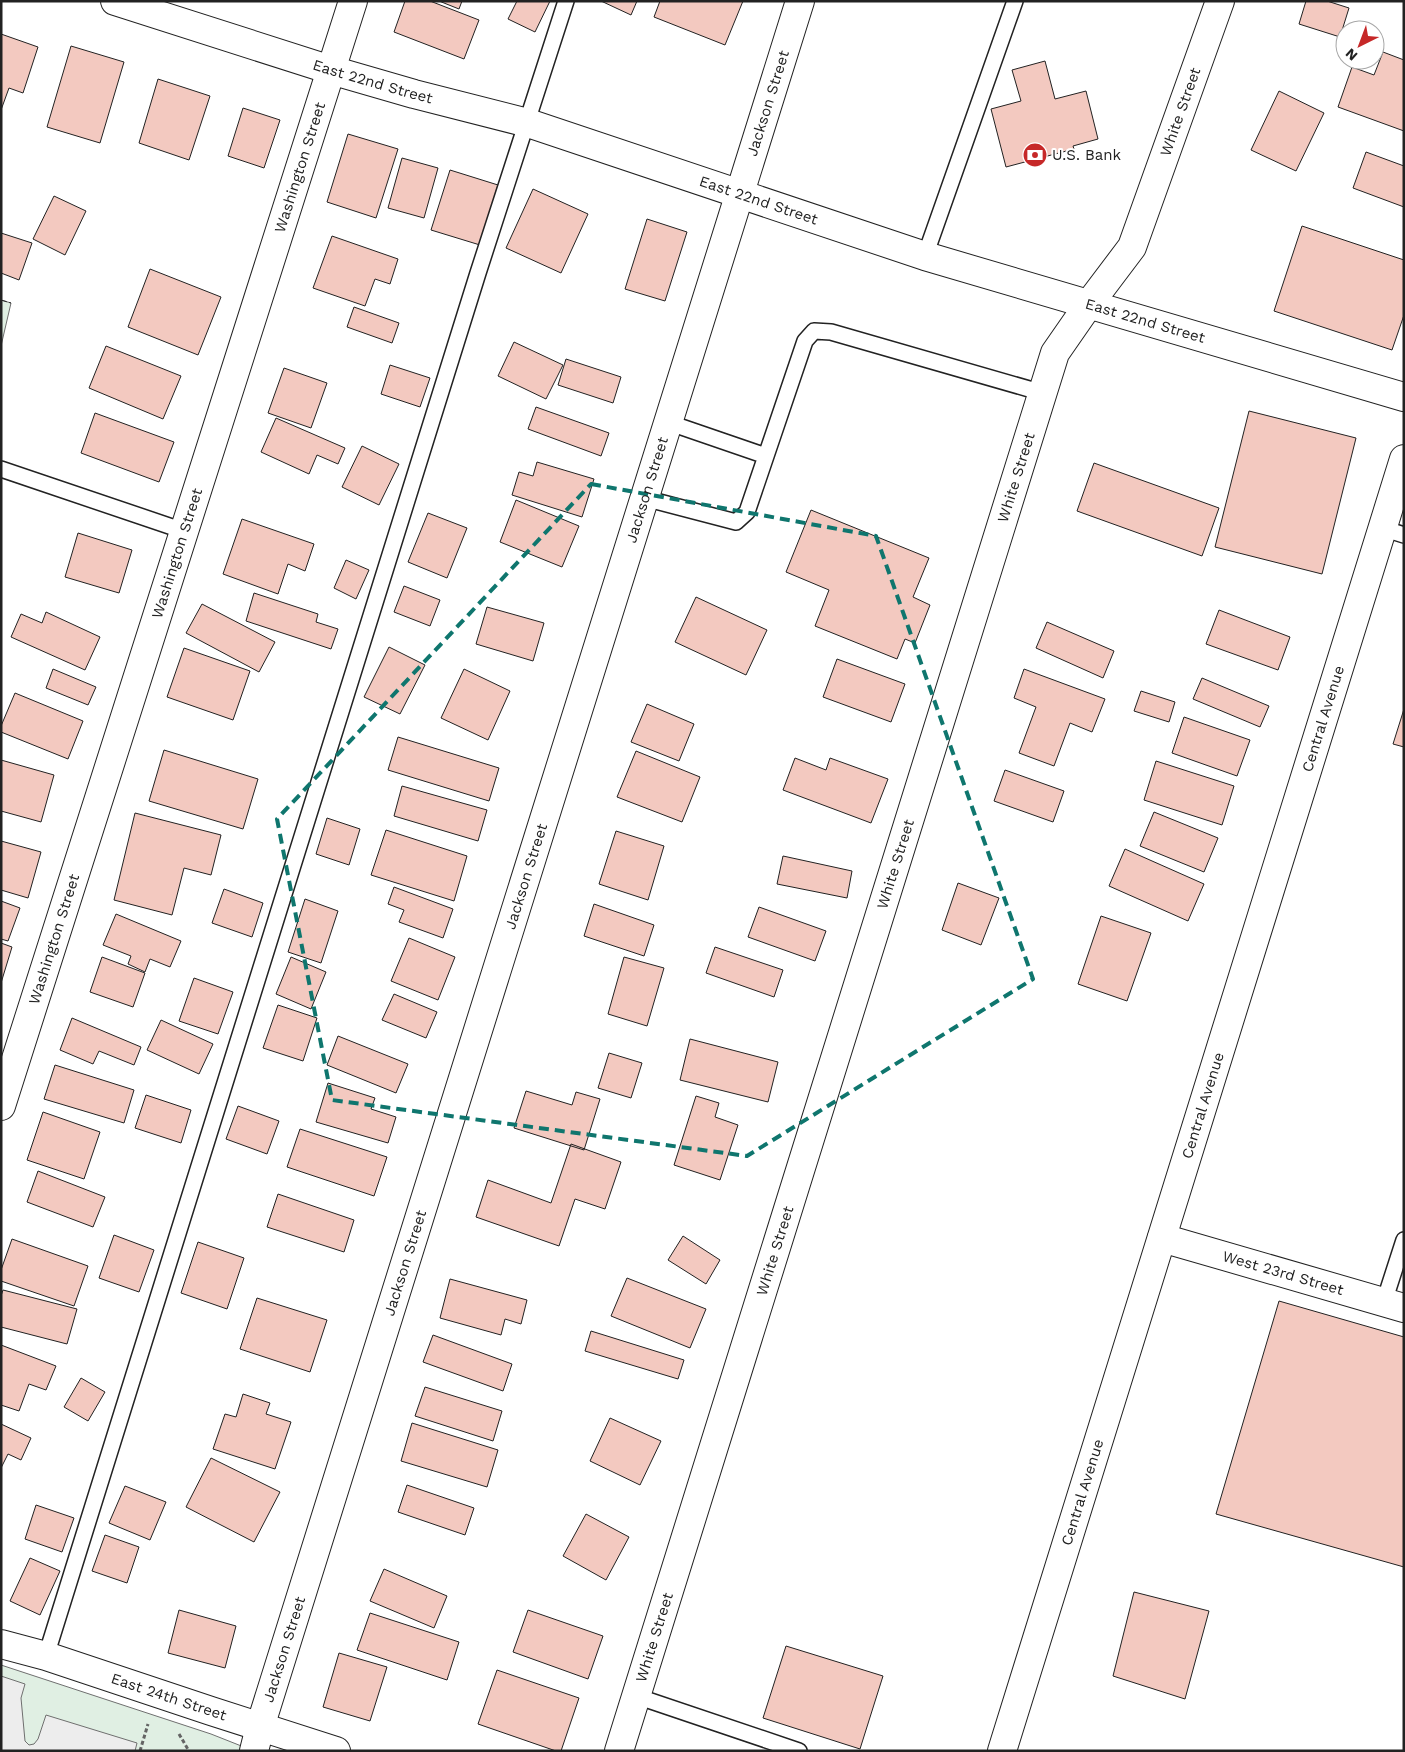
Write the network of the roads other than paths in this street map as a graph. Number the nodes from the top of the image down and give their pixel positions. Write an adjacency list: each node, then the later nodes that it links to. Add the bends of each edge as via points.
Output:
1 (115, 1): 7 (street, East 22nd Street)
2 (353, 1): 7 (street, Washington Street)
3 (566, 1): 8 (lane)
4 (800, 1): 9 (street, Jackson Street)
5 (1015, 1): 10 (lane)
6 (1220, 1): 11 (street, White Street, via 1132,247)
7 (331, 70): 8 (street, East 22nd Street); 19 (street, Washington Street)
8 (528, 122): 9 (street, East 22nd Street); 26 (lane)
9 (739, 193): 10 (street, East 22nd Street); 14 (street, Jackson Street)
10 (925, 256): 11 (street, East 22nd Street)
11 (1089, 304): 12 (street, White Street, via 1056,353); 13 (street, East 22nd Street)
12 (1043, 393): 15 (lane, via 831,332 814,331 805,341); 27 (street, White Street)
13 (1404, 398)
14 (667, 422): 15 (lane); 18 (street, Jackson Street)
15 (766, 456): 18 (lane, via 747,512 736,522)
16 (1404, 459): 20 (street, Central Avenue)
17 (1, 469): 19 (lane)
18 (644, 498): 28 (street, Jackson Street)
19 (184, 531): 21 (street, Washington Street)
20 (1393, 532): 22 (street, Central Avenue)
21 (1, 1106)
22 (1162, 1238): 24 (street, West 23rd Street); 33 (street, Central Avenue)
23 (1404, 1240): 24 (lane)
24 (1394, 1305)
25 (1, 1644): 26 (street, East 24th Street)
26 (46, 1656): 28 (street, East 24th Street)
27 (636, 1696): 29 (lane); 31 (street, White Street)
28 (257, 1739): 30 (street, East 24th Street)
29 (756, 1744): 32 (lane)
30 (336, 1751)
31 (619, 1751)
32 (799, 1751)
33 (1002, 1751)

